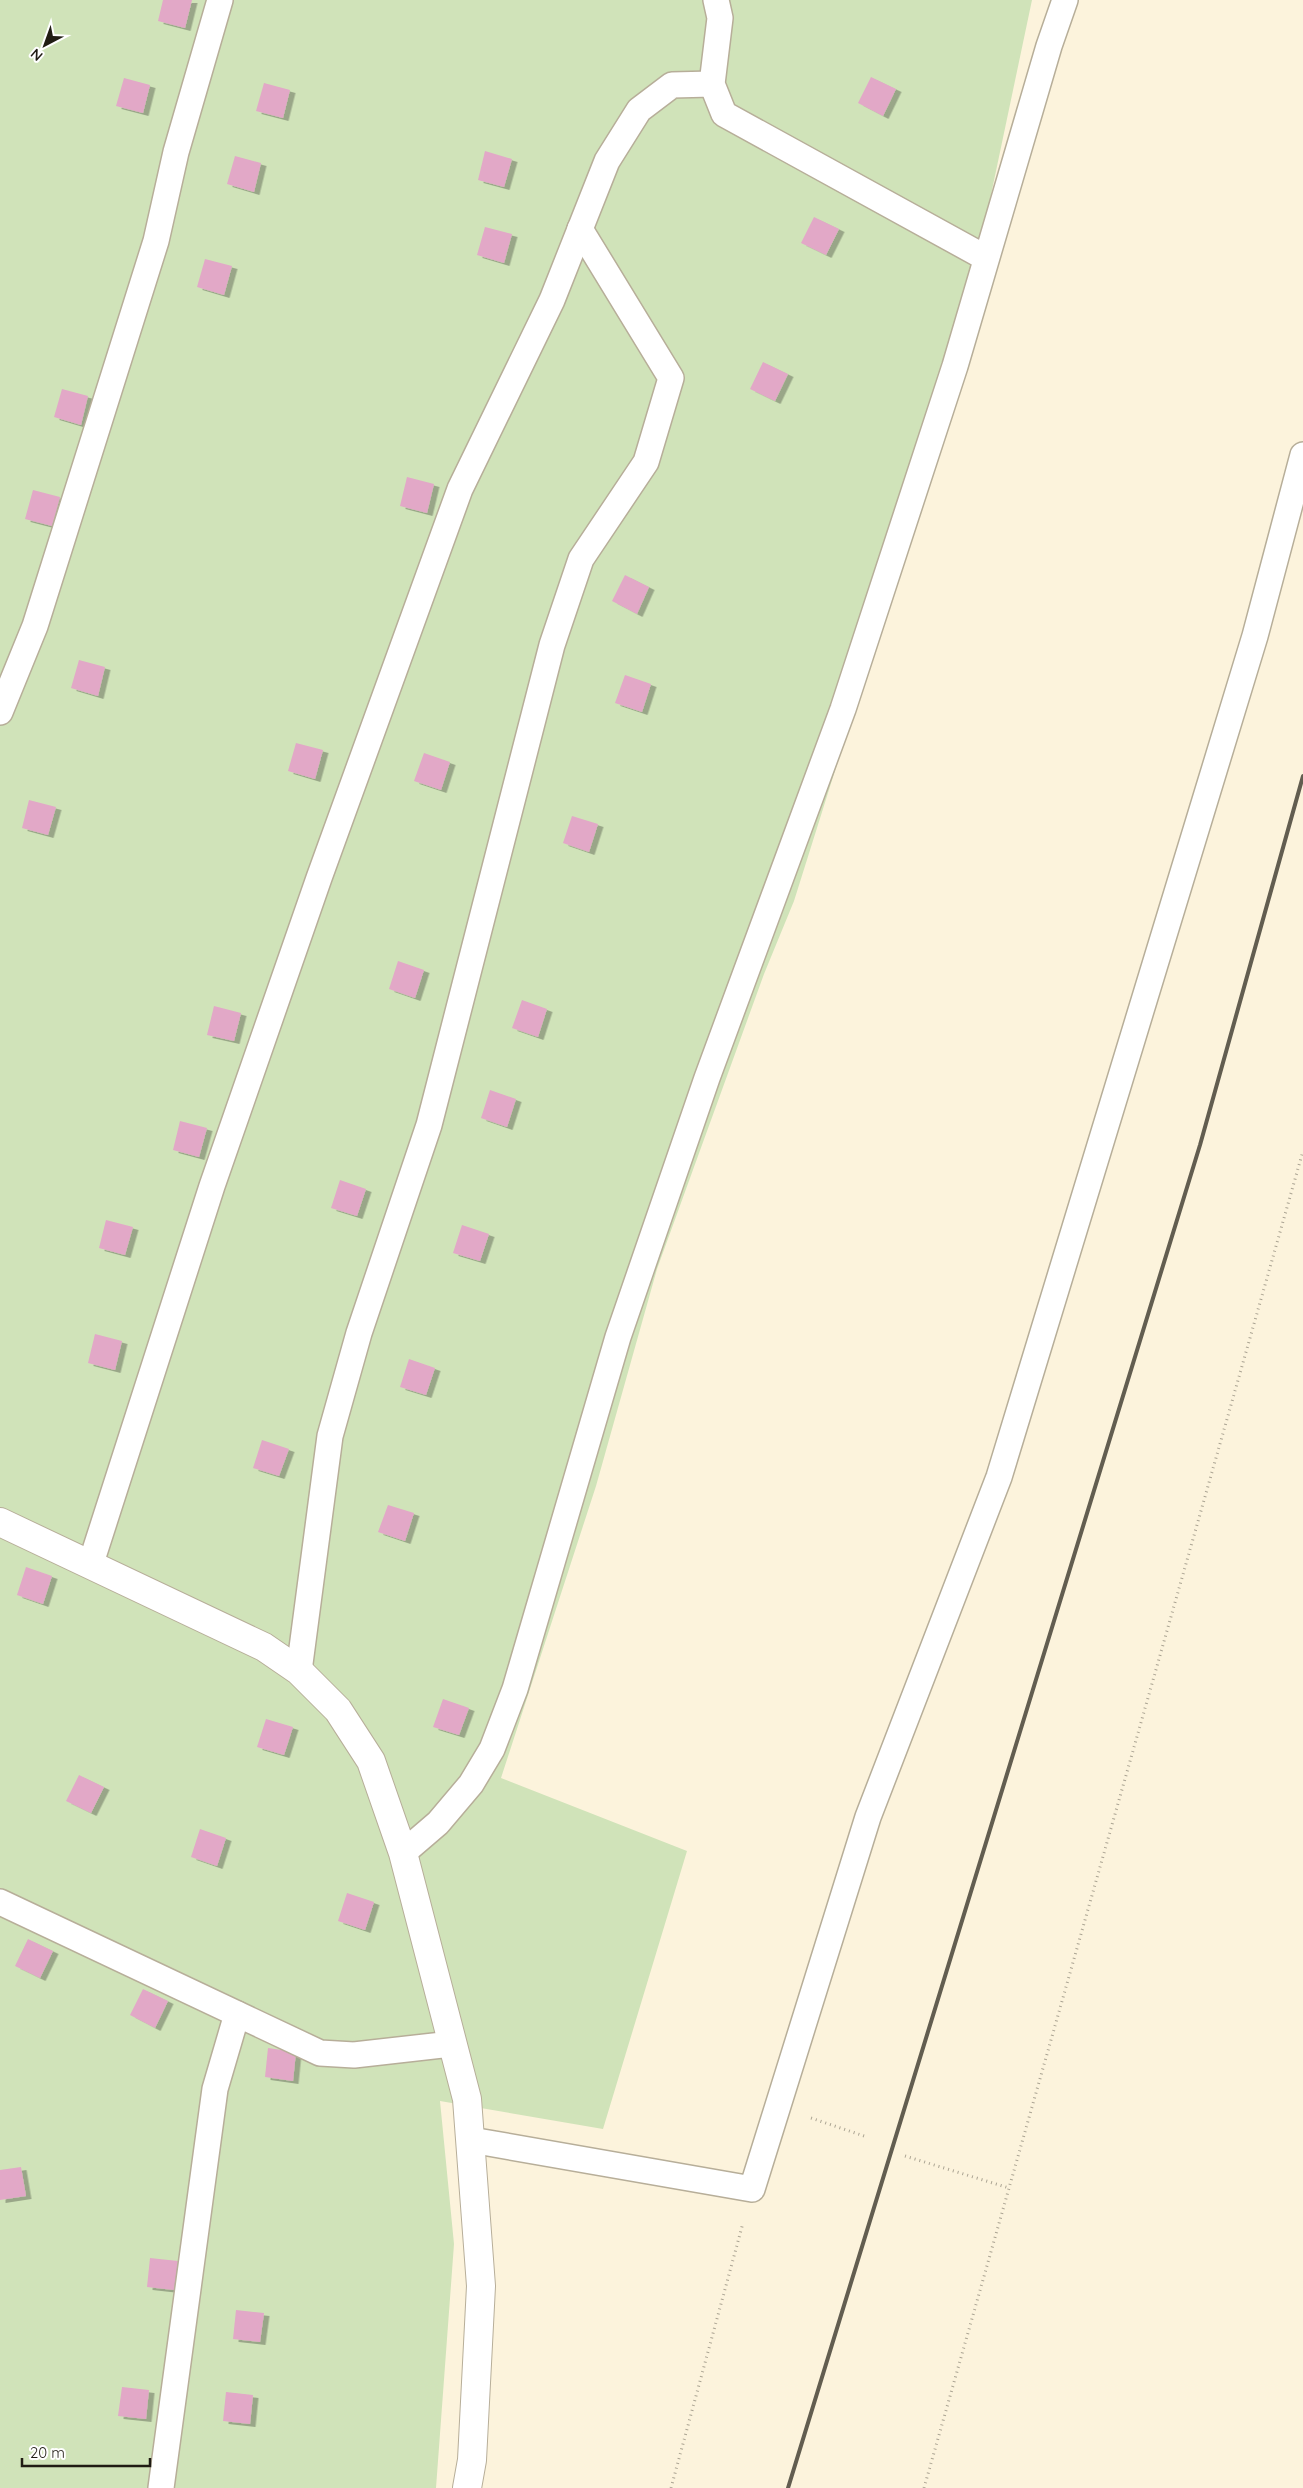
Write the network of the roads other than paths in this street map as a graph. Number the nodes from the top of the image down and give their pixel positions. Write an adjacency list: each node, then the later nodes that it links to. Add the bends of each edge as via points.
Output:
1 (220, 0): 8 (lane, via 176,152 156,241 35,626)
2 (716, 0): 4 (lane, via 720,18)
3 (1065, 0): 6 (lane)
4 (712, 84): 5 (lane, via 672,85 639,110 607,161); 6 (lane, via 724,114)
5 (580, 229): 10 (lane, via 552,300 460,490 212,1186); 11 (lane, via 671,378 646,462 581,559 552,645 429,1125 359,1333 330,1436)
6 (986, 258): 12 (lane, via 955,366 843,709 707,1078 618,1337 515,1689 492,1749 472,1784 438,1823)
7 (1303, 455): 16 (lane, via 1255,636 999,1477 868,1817 752,2189)
8 (0, 712)
9 (0, 1522): 10 (street)
10 (90, 1563): 11 (street, via 264,1647)
11 (299, 1671): 12 (street, via 338,1710 371,1761)
12 (403, 1853): 15 (street)
13 (0, 1902): 14 (lane)
14 (237, 2014): 15 (lane, via 320,2053 354,2055); 17 (lane, via 215,2089)
15 (451, 2044): 16 (street, via 467,2099)
16 (470, 2140): 18 (street, via 481,2286 472,2460)
17 (161, 2488)
18 (467, 2488)

